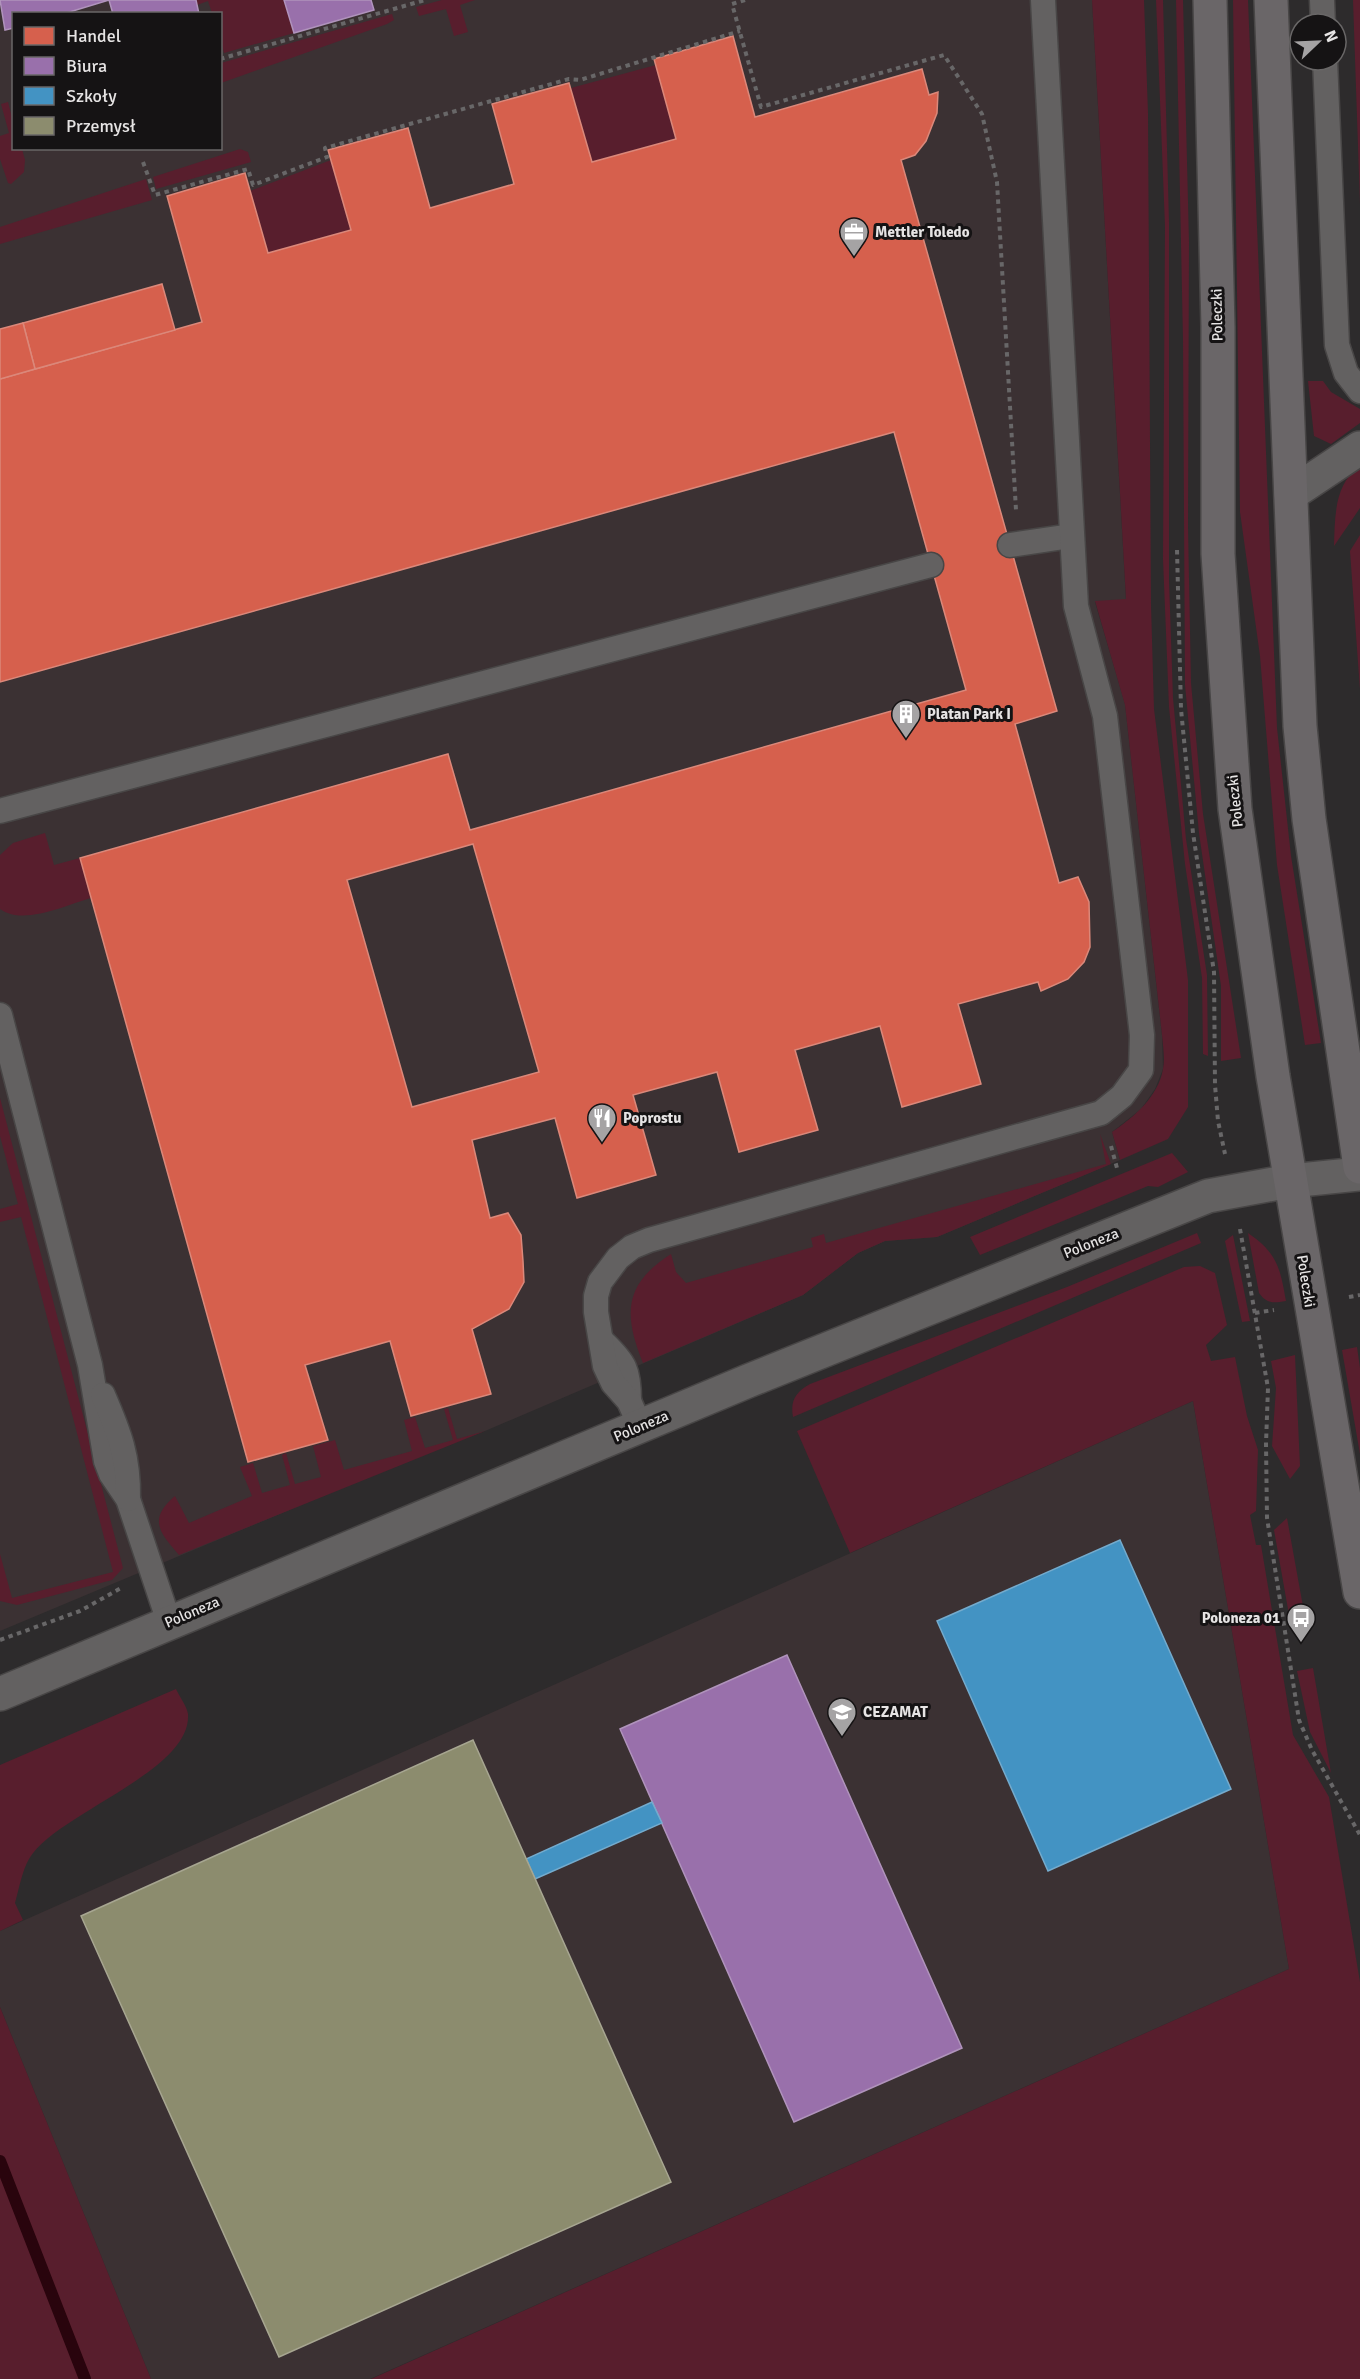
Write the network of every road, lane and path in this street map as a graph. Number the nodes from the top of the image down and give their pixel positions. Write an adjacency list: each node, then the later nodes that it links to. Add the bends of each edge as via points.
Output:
1 (425, 0): 7 (path)
2 (745, 0): 6 (path, via 732,4)
3 (1043, 0): 13 (lane)
4 (1210, 0): 20 (main road, Poleczki, via 1221,611 1235,809)
5 (1271, 0): 12 (main road)
6 (740, 31): 9 (path, via 580,80 569,79 325,148 327,157 252,185 248,169 155,195); 14 (path, via 761,107 944,55 982,114 997,182)
7 (222, 58)
8 (1326, 72): 10 (lane, via 1337,345 1346,373)
9 (143, 162)
10 (1360, 391)
11 (1360, 448): 12 (street)
12 (1291, 494): 18 (main road, via 1300,726 1309,819)
13 (1071, 537): 14 (lane); 24 (lane, via 1076,606 1105,716 1142,1035 1141,1070 1122,1096 1101,1113 632,1247 600,1282 596,1312 603,1342 622,1360 629,1376)
14 (1020, 543)
15 (931, 565): 16 (lane)
16 (0, 811)
17 (0, 1015): 25 (lane, via 90,1365 121,1439 128,1469 128,1499)
18 (1360, 1167)
19 (1360, 1174): 20 (street, Poloneza)
20 (1290, 1181): 24 (street, Poloneza, via 1208,1196); 26 (main road, Poleczki)
21 (1239, 1226): 30 (path, via 1268,1388 1267,1518 1299,1720)
22 (1360, 1295): 23 (path)
23 (1349, 1297)
24 (634, 1414): 27 (street, Poloneza)
25 (153, 1574): 27 (lane); 28 (path, via 112,1591 80,1611)
26 (1360, 1592)
27 (169, 1622): 29 (street, Poloneza)
28 (0, 1640)
29 (0, 1694)
30 (1360, 1835)

